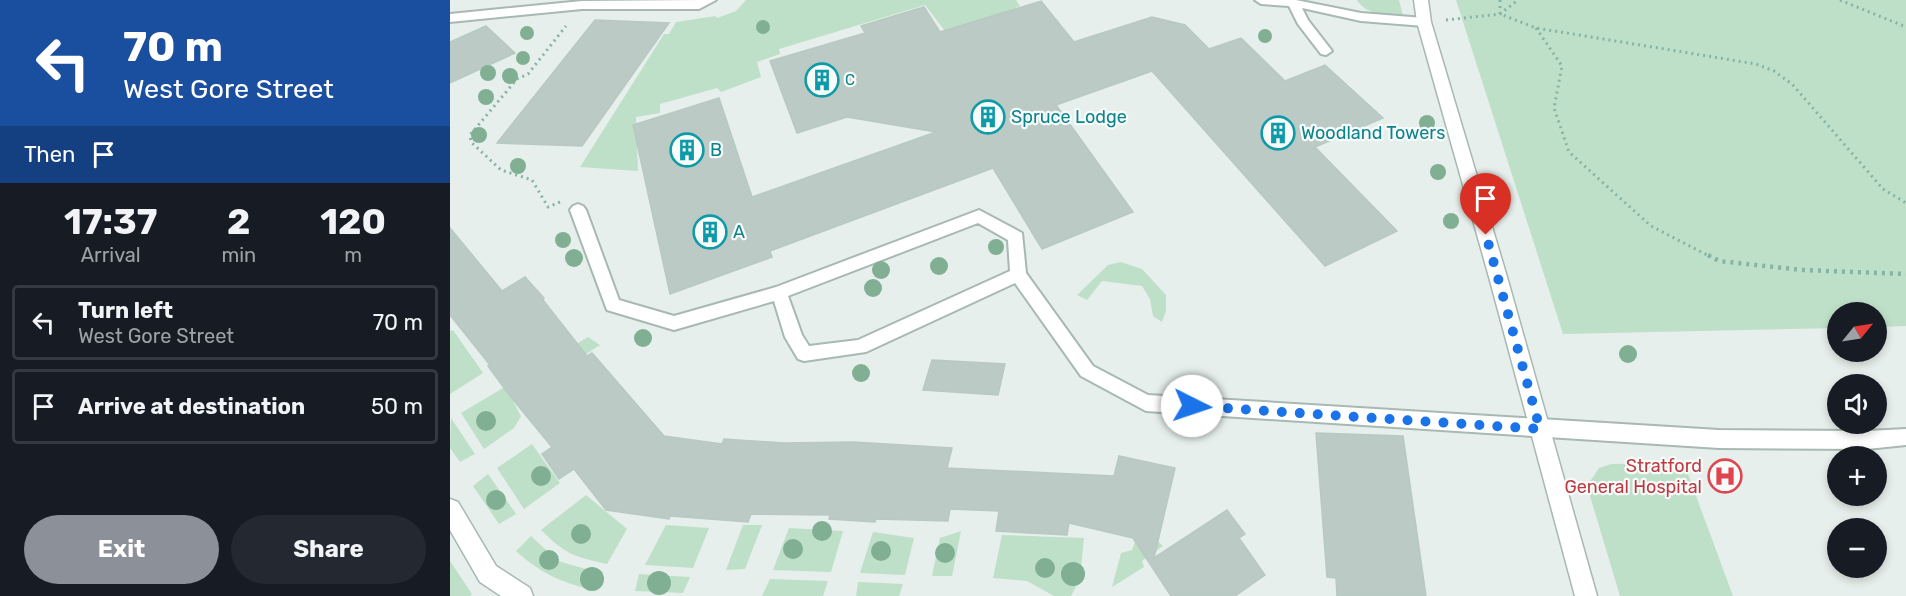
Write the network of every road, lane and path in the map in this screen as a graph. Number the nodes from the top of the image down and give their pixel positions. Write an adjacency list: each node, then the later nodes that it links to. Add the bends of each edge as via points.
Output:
1 (710, 0): 9 (lane, via 699,5 582,5)
2 (1261, 0): 7 (lane)
3 (1421, 0): 10 (street)
4 (1500, 0): 8 (path)
5 (1518, 0): 8 (path)
6 (1840, 0): 13 (path)
7 (1293, 3): 10 (lane, via 1361,17); 14 (lane)
8 (1500, 14): 10 (path); 12 (path)
9 (450, 18)
10 (1424, 22): 20 (street)
11 (568, 23): 16 (path, via 528,74 517,79 470,135 471,142 501,170 532,180 548,207 570,198)
12 (1536, 27): 15 (path, via 1756,64 1774,71 1792,84 1883,189); 18 (path, via 1562,66 1554,108 1569,152 1651,226 1719,261 1802,270)
13 (1906, 27)
14 (1326, 51)
15 (1906, 203)
16 (578, 210): 19 (lane, via 613,305 674,323)
17 (1018, 274): 19 (lane, via 1016,237 979,216); 19 (lane, via 860,347 804,354); 20 (lane, via 1087,371 1146,403)
18 (1906, 274)
19 (779, 292)
20 (1540, 429): 21 (lane, via 1719,439); 24 (street)
21 (1906, 437)
22 (450, 509): 23 (street, via 488,574)
23 (522, 596)
24 (1586, 596)

